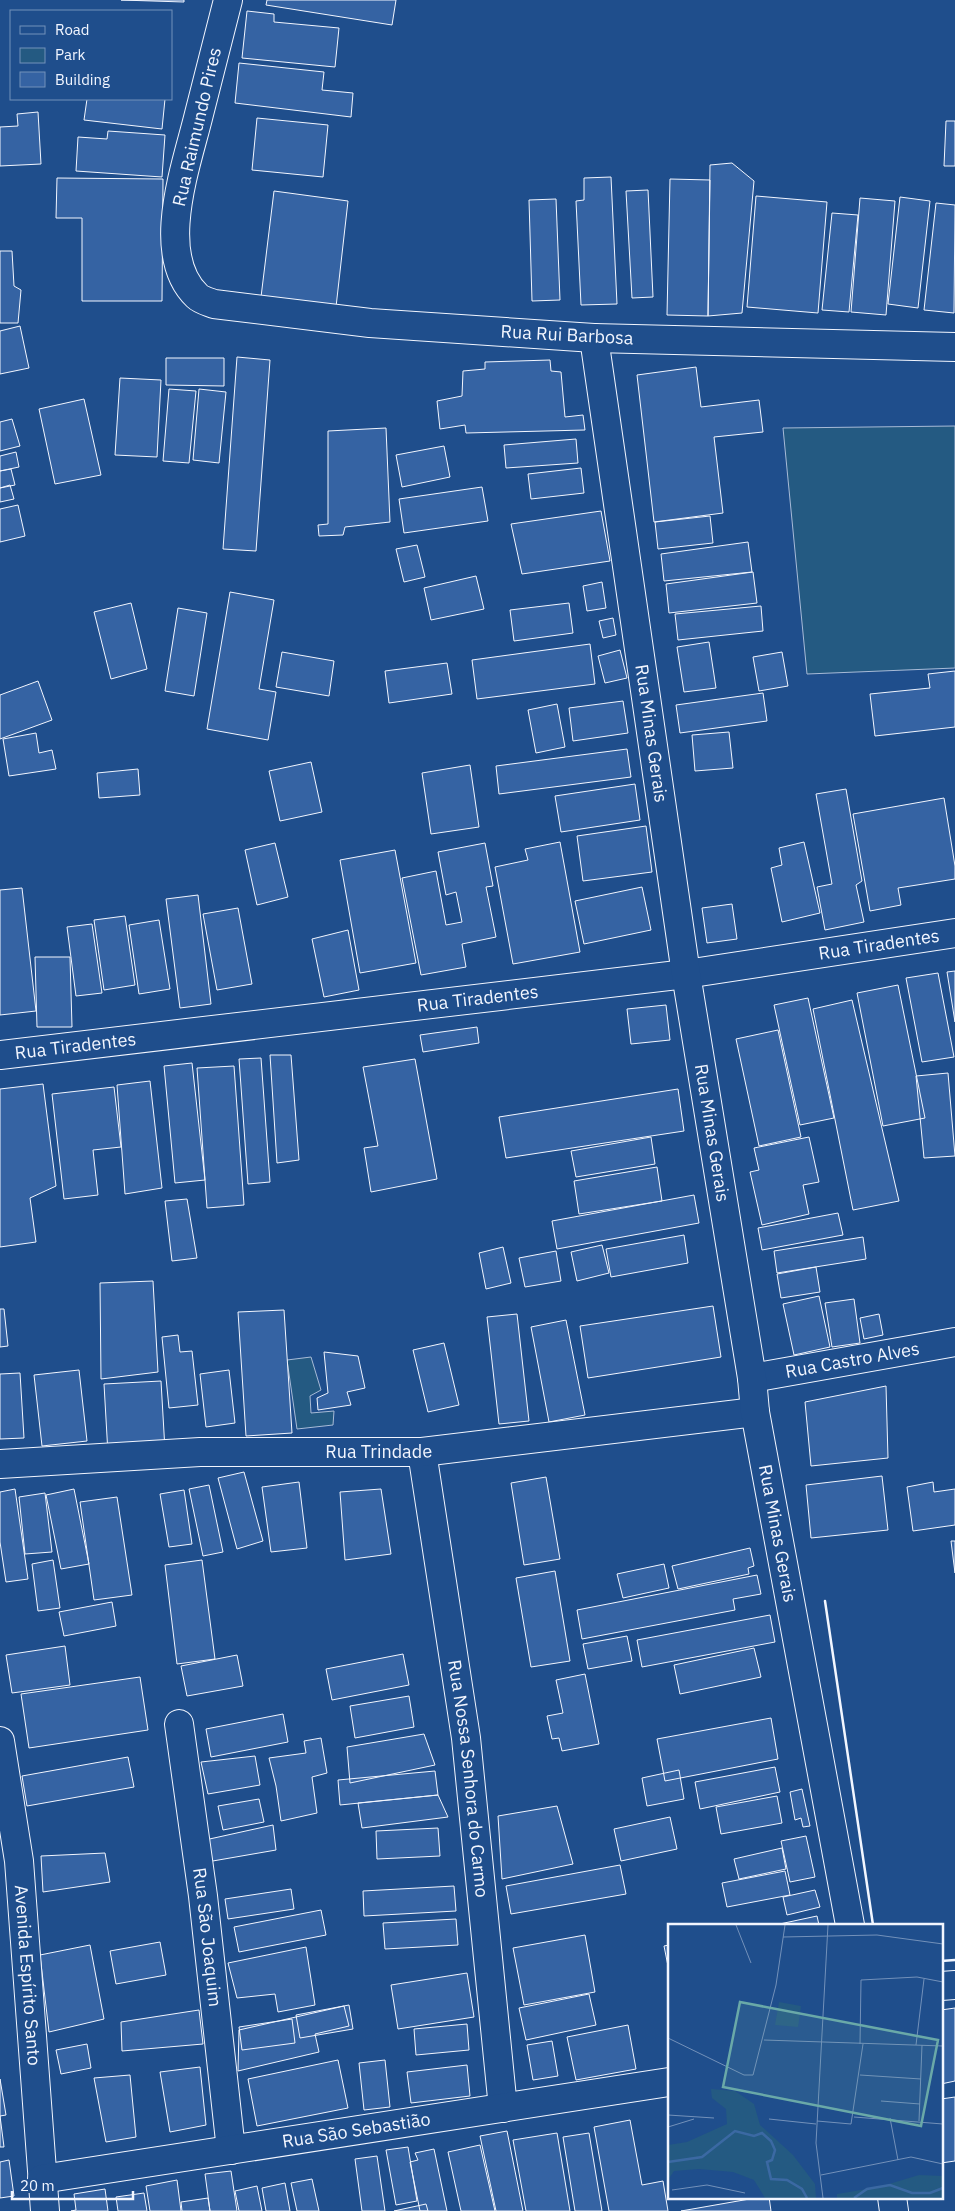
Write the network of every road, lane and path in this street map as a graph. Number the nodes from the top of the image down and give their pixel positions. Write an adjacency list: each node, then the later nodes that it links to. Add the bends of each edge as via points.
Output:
1 (228, 0): 2 (street, Rua Raimundo Pires, via 178,200 175,238 179,265)
2 (187, 284): 3 (street, Rua Rui Barbosa, via 198,298 214,304 370,323)
3 (594, 338): 4 (street, Rua Rui Barbosa); 6 (street, Rua Minas Gerais)
4 (955, 347)
5 (955, 933): 6 (street, Rua Tiradentes)
6 (686, 974): 7 (street, Rua Tiradentes); 9 (street, Rua Minas Gerais)
7 (0, 1055)
8 (955, 1342): 9 (street, Rua Castro Alves)
9 (752, 1378): 10 (street, Rua Minas Gerais)
10 (755, 1412): 11 (street, Rua Trindade); 16 (street, Rua Minas Gerais)
11 (422, 1452): 12 (street, Rua Trindade, via 200,1452); 20 (street, Rua Nossa Senhora do Carmo, via 466,1738)
12 (0, 1464)
13 (179, 1724): 21 (street, Rua São Joaquim, via 203,1896)
14 (0, 1741): 15 (street, Avenida Espírito Santo)
15 (9, 1865): 22 (street, Avenida Espírito Santo)
16 (850, 1924)
17 (955, 1985): 18 (street)
18 (942, 1986)
19 (668, 2082): 20 (street, Rua São Sebastião)
20 (504, 2108): 21 (street, Rua São Sebastião)
21 (231, 2150): 22 (street, Rua São Sebastião)
22 (42, 2179): 24 (street, Avenida Espírito Santo)
23 (892, 2198): 25 (street)
24 (45, 2211)
25 (894, 2211)

